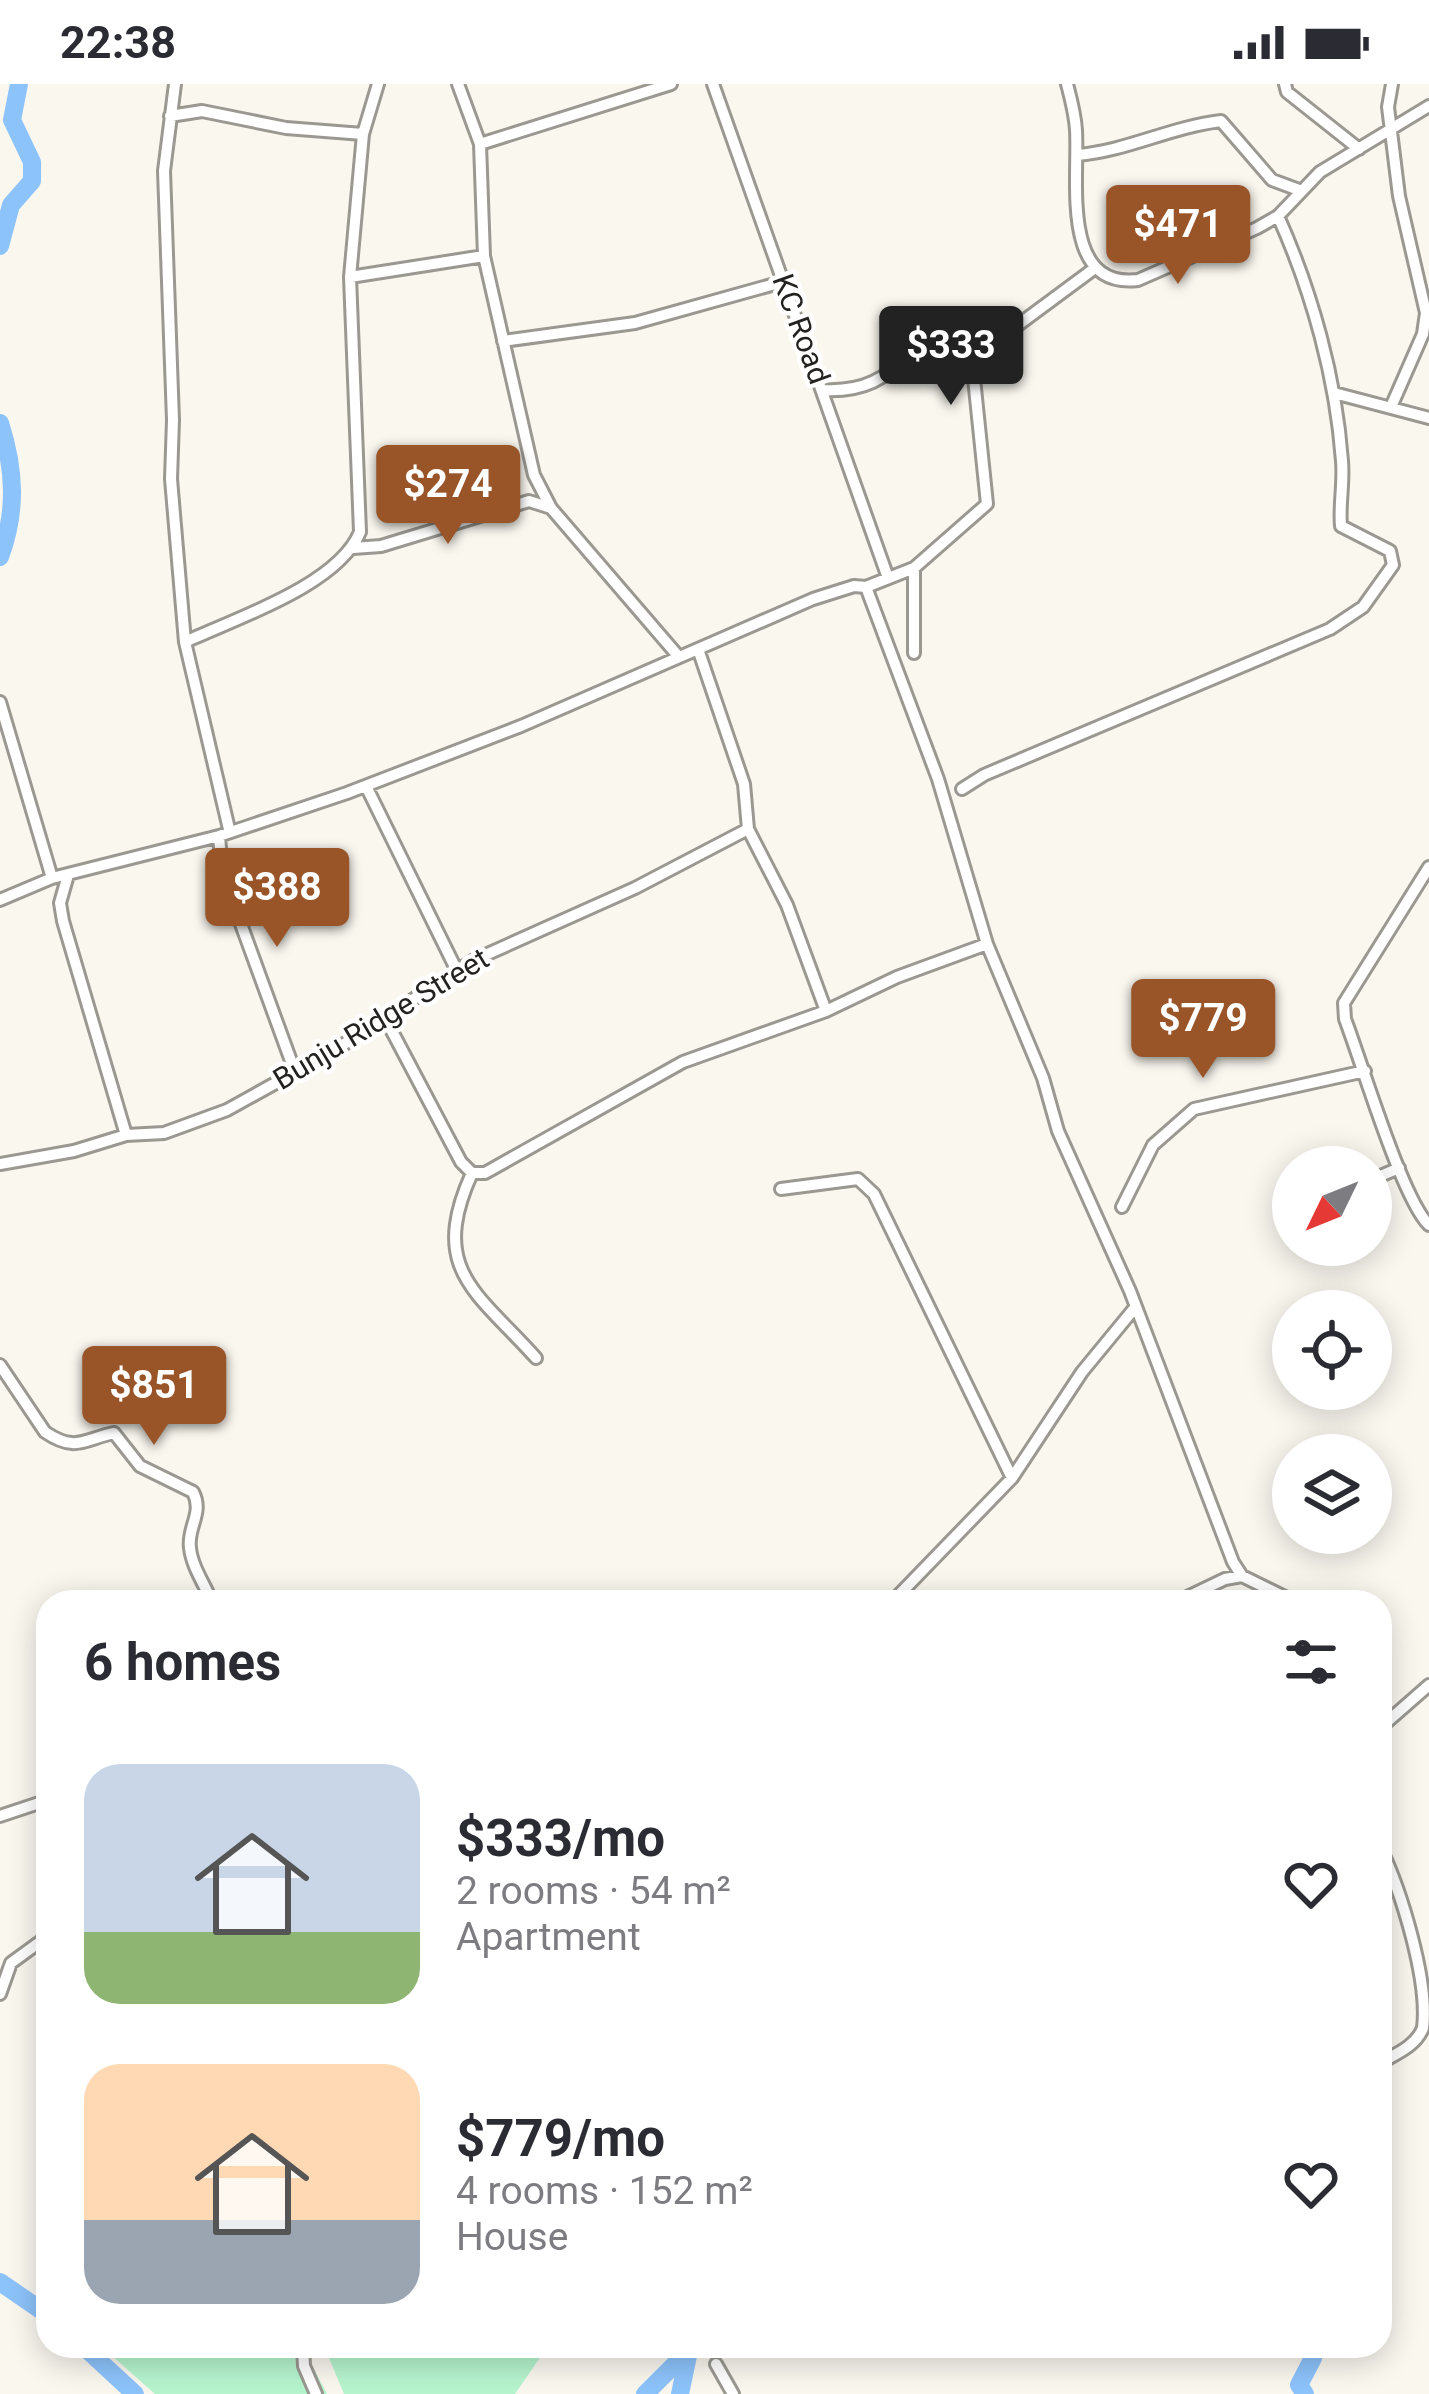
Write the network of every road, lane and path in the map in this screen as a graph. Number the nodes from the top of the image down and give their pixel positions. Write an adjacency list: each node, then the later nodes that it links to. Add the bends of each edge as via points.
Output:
1 (176, 84): 10 (street)
2 (378, 84): 12 (street)
3 (458, 84): 13 (street)
4 (671, 84): 13 (street)
5 (713, 84): 21 (street, KC Road)
6 (1067, 84): 15 (street)
7 (1285, 84): 14 (street)
8 (1392, 84): 11 (street)
9 (1429, 106): 11 (street)
10 (170, 116): 12 (street, via 202,111); 33 (street, via 164,242)
11 (1390, 132): 14 (street); 26 (street, via 1426,313)
12 (363, 134): 20 (street)
13 (480, 144): 18 (street)
14 (1359, 149): 16 (street)
15 (1077, 155): 16 (street, via 1221,121 1273,180); 19 (street, via 1076,220)
16 (1299, 190): 17 (street)
17 (1278, 216): 19 (street, via 1138,280 1107,280); 25 (street)
18 (484, 256): 20 (street); 22 (street)
19 (1095, 268): 30 (street, via 972,359 987,504)
20 (350, 277): 29 (street, via 360,503)
21 (782, 282): 22 (street, via 634,323); 24 (street, KC Road)
22 (503, 341): 28 (street, via 535,475)
23 (913, 352): 24 (street, via 857,390)
24 (824, 390): 31 (street, KC Road)
25 (1334, 393): 26 (street); 39 (street, via 1341,526 1394,558 1363,607 1330,629)
26 (1391, 407): 27 (street)
27 (1429, 418)
28 (551, 508): 29 (street, via 529,501); 36 (street)
29 (353, 548): 33 (street, via 312,580)
30 (914, 568): 31 (street); 35 (street)
31 (887, 575): 32 (street)
32 (866, 587): 34 (street, via 813,599); 46 (street, via 938,779)
33 (185, 642): 41 (street)
34 (698, 650): 36 (street); 40 (street, via 743,784)
35 (914, 653)
36 (679, 657): 38 (street)
37 (0, 702): 44 (street)
38 (366, 785): 41 (street); 47 (street)
39 (962, 789)
40 (748, 829): 47 (street, Bunju Ridge Street); 48 (street)
41 (224, 832): 43 (street); 51 (street, via 222,872)
42 (1429, 867): 50 (street, via 1344,1003)
43 (68, 875): 44 (street); 52 (street, via 63,920)
44 (52, 878): 45 (street)
45 (0, 900)
46 (987, 944): 48 (street); 60 (street)
47 (457, 971): 49 (street, Bunju Ridge Street)
48 (826, 1011): 56 (street, via 683,1062 485,1173)
49 (385, 1018): 51 (street, Bunju Ridge Street); 56 (street)
50 (1365, 1071): 54 (street); 58 (street, via 1194,1109 1153,1145)
51 (295, 1072): 52 (street, Bunju Ridge Street, via 227,1110 164,1133)
52 (126, 1135): 53 (street, Bunju Ridge Street)
53 (0, 1164)
54 (1399, 1168): 55 (street); 59 (street)
55 (1392, 1171)
56 (472, 1173): 61 (street, via 454,1222 462,1269)
57 (781, 1189): 63 (street, via 848,1178 874,1194)
58 (1122, 1207)
59 (1429, 1225)
60 (1133, 1310): 63 (street); 64 (street)
61 (536, 1358)
62 (0, 1365): 65 (street, via 45,1432 71,1444 114,1433 140,1466 193,1492 198,1509 188,1541)
63 (1012, 1478): 66 (street)
64 (1242, 1576): 67 (street); 68 (street)
65 (206, 1590)
66 (904, 1590)
67 (1202, 1590)
68 (1270, 1590)
69 (1429, 1685): 70 (street)
70 (1392, 1717)
71 (36, 1804): 72 (street)
72 (0, 1816)
73 (1392, 1877): 75 (street)
74 (36, 1945): 76 (street, via 11,1963)
75 (1427, 1983): 77 (street, via 1423,2028)
76 (0, 1994)
77 (1392, 2056)
78 (304, 2358): 80 (street)
79 (716, 2364): 81 (street)
80 (316, 2394)
81 (733, 2394)

